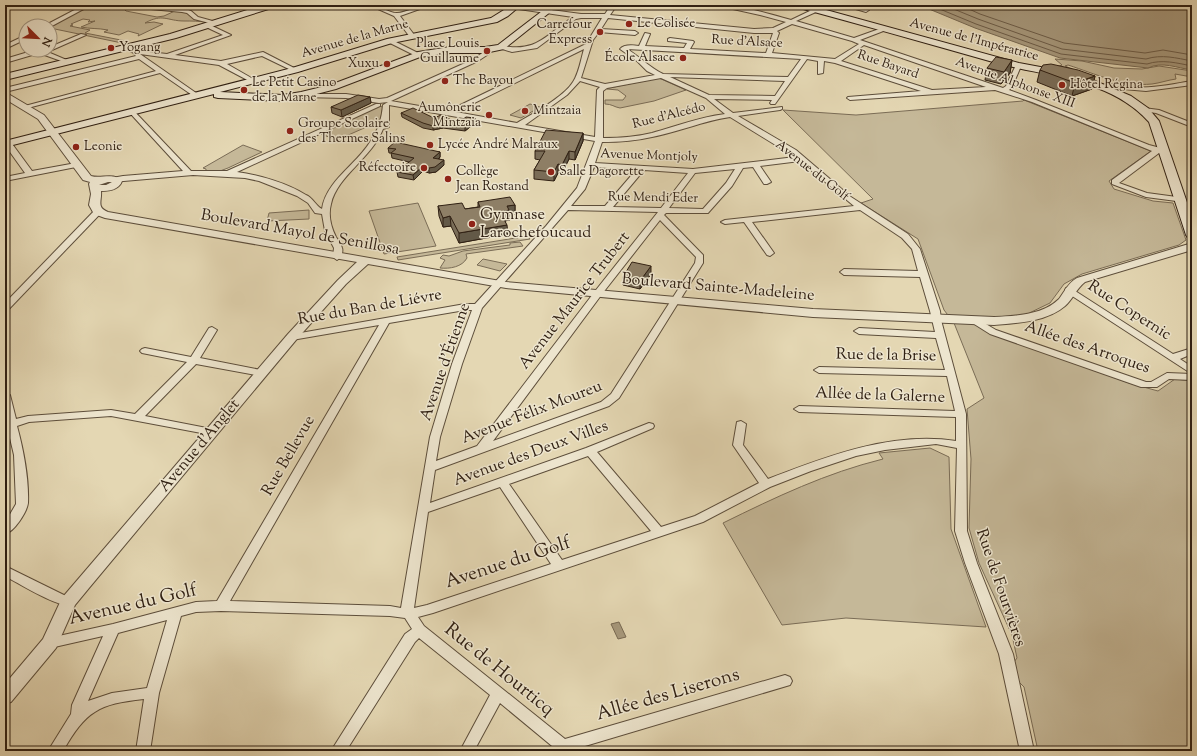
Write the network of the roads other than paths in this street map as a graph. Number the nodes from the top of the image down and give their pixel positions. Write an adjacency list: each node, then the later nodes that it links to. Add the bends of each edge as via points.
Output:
1 (88, 5): 19 (street)
2 (130, 5): 10 (street, via 150,8)
3 (372, 5): 16 (street)
4 (428, 5): 16 (street)
5 (555, 5): 15 (main road)
6 (614, 5): 18 (street)
7 (718, 5): 20 (street, Avenue Alphonse XIII)
8 (799, 5): 13 (main road, Avenue de l'Impératrice)
9 (846, 5): 14 (street)
10 (168, 6): 21 (street, via 188,11 196,18)
11 (267, 6): 21 (main road)
12 (515, 6): 15 (street); 28 (main road, Avenue de la Marne, via 494,20)
13 (816, 10): 20 (street); 22 (main road, Avenue de l'Impératrice)
14 (866, 10)
15 (546, 12): 17 (street); 38 (main road)
16 (396, 15): 28 (street)
17 (581, 16): 18 (street); 38 (street, via 574,18 535,47 512,50)
18 (606, 16): 23 (street); 24 (street, via 754,31)
19 (58, 20)
20 (791, 22): 24 (street); 31 (street, Avenue Alphonse XIII)
21 (213, 24): 41 (main road); 46 (street, via 228,35)
22 (884, 29): 31 (street); 56 (main road, Avenue de l'Impératrice)
23 (597, 30): 25 (street); 35 (street)
24 (774, 30): 45 (street, via 776,33)
25 (635, 33)
26 (647, 34): 40 (street)
27 (83, 36): 34 (street)
28 (412, 36): 32 (main road, Avenue de la Marne)
29 (18, 40): 36 (street)
30 (670, 40): 43 (street, via 690,42)
31 (854, 40): 33 (street, Avenue Alphonse XIII)
32 (390, 41): 44 (street); 57 (main road, Avenue de la Marne)
33 (864, 43): 54 (street); 68 (street, Avenue Alphonse XIII)
34 (58, 45)
35 (588, 45): 64 (street); 85 (street)
36 (6, 46): 37 (street)
37 (18, 46)
38 (500, 47): 42 (main road)
39 (624, 48): 40 (street, Rue d'Alsace); 60 (street, Avenue du Golf, via 649,70)
40 (641, 48): 43 (street, Rue d'Alsace)
41 (131, 49): 46 (street); 49 (street); 53 (main road)
42 (488, 50): 44 (main road, via 450,50); 79 (street, via 486,55)
43 (686, 51): 45 (street, Rue d'Alsace)
44 (418, 55): 74 (main road, via 333,87)
45 (768, 55): 50 (street, Rue d'Alsace)
46 (167, 56): 55 (street)
47 (18, 57): 52 (street)
48 (58, 57): 53 (street)
49 (141, 57): 58 (street); 69 (street)
50 (805, 57): 51 (street, Rue d'Alsace); 62 (street)
51 (821, 59): 54 (street, Rue d'Alsace); 59 (street)
52 (5, 61)
53 (66, 61): 61 (main road)
54 (836, 61): 71 (street, Rue Bayard)
55 (221, 63): 57 (street, via 263,54); 63 (street)
56 (1018, 66): 66 (main road, Avenue de l'Impératrice, via 1071,76); 68 (street, via 1009,87)
57 (296, 70): 63 (main road, Avenue de la Marne)
58 (162, 71): 73 (street); 80 (street)
59 (820, 73)
60 (660, 76): 62 (street); 67 (street); 75 (street, Avenue du Golf)
61 (5, 77)
62 (791, 79): 76 (street)
63 (253, 81): 70 (main road, Avenue de la Marne)
64 (577, 81): 67 (street); 88 (street, via 565,94)
65 (1192, 83): 66 (street, Avenue de l'Impératrice, via 1140,89)
66 (1102, 87): 83 (main road, via 1127,98)
67 (603, 88): 90 (street, Avenue d'Étienne)
68 (1001, 89): 71 (street); 92 (street, Avenue Alphonse XIII)
69 (5, 90)
70 (221, 92): 73 (main road); 74 (main road, via 283,98)
71 (931, 92): 77 (street)
72 (5, 95): 80 (street)
73 (197, 96): 84 (main road)
74 (301, 96): 78 (street, via 346,96)
75 (708, 97): 76 (street); 86 (street, Avenue du Golf)
76 (776, 98): 82 (street)
77 (850, 98)
78 (378, 103): 79 (street); 102 (street)
79 (388, 103): 85 (street, Rue d'Alcédo); 112 (street, via 385,125 377,145 336,192)
80 (24, 107): 89 (street, via 41,117)
81 (780, 108): 82 (street, Rue d'Alcédo)
82 (770, 110): 86 (street, Rue d'Alcédo)
83 (1144, 110): 87 (street, via 1158,111); 92 (main road, via 1154,121)
84 (132, 112): 89 (main road); 101 (street)
85 (449, 113): 88 (street, Rue d'Alcédo)
86 (732, 115): 90 (street, Rue d'Alcédo, via 709,118 652,136); 93 (street, Avenue du Golf)
87 (1192, 125)
88 (518, 126): 90 (street, Rue d'Alcédo)
89 (52, 132): 91 (main road); 94 (street)
90 (599, 140): 96 (street, Avenue d'Étienne)
91 (6, 143): 100 (street)
92 (1161, 151): 107 (main road); 107 (street, via 1115,182 1146,195)
93 (801, 159): 95 (street, Avenue Montjoly); 109 (street, Avenue du Golf)
94 (76, 164): 100 (street); 106 (street, via 87,178)
95 (755, 164): 97 (street, Avenue Montjoly); 104 (street)
96 (591, 166): 98 (street, Avenue Montjoly); 108 (street, Avenue d'Étienne, via 581,189)
97 (740, 166): 99 (street, Avenue Montjoly); 113 (street, Rue Mendi Eder, via 729,184 705,211)
98 (642, 168): 99 (street, Avenue Montjoly); 110 (street)
99 (693, 171): 113 (street, Avenue Maurice Trubert)
100 (30, 174): 103 (street)
101 (190, 174): 102 (street); 105 (street, via 123,178)
102 (227, 174): 112 (street, via 268,182 304,196 318,211)
103 (5, 179)
104 (767, 182)
105 (113, 183): 106 (street); 111 (street)
106 (97, 185): 111 (street, via 94,205)
107 (1181, 200): 116 (main road)
108 (567, 208): 110 (street, Rue Mendi Eder); 123 (street, Avenue d'Étienne)
109 (861, 208): 114 (street); 122 (street, Avenue du Golf, via 912,242)
110 (607, 209): 113 (street, Rue Mendi Eder)
111 (98, 212): 119 (street, Boulevard Mayol de Senillosa); 127 (street)
112 (326, 212): 119 (street, via 329,234 338,248)
113 (662, 213): 125 (street, Avenue Maurice Trubert); 126 (street, Avenue Félix Moureu, via 700,257)
114 (747, 221): 115 (street); 118 (street)
115 (724, 222)
116 (1192, 235)
117 (1192, 246): 124 (street, Boulevard Sainte-Madeleine, via 1092,276 1074,284)
118 (770, 253)
119 (337, 257): 120 (street, Boulevard Mayol de Senillosa)
120 (365, 261): 123 (street, Boulevard Mayol de Senillosa); 135 (street, Avenue d'Anglet, via 342,282)
121 (844, 272): 122 (street)
122 (923, 274): 129 (street, Avenue du Golf)
123 (497, 284): 125 (street, Boulevard Sainte-Madeleine); 128 (street, Avenue d'Étienne)
124 (1069, 290): 130 (street, Boulevard Sainte-Madeleine, via 1063,302 1033,317); 138 (street, Rue Copernic)
125 (598, 294): 126 (street, Boulevard Sainte-Madeleine); 154 (street, Avenue Maurice Trubert)
126 (676, 301): 129 (street, Boulevard Sainte-Madeleine, via 813,313); 154 (street, Avenue Félix Moureu, via 615,396 605,404)
127 (5, 308)
128 (478, 308): 131 (street, Rue du Ban de Liévre, via 465,307); 156 (street, Avenue d'Étienne, via 457,364 435,437)
129 (937, 318): 130 (street, Boulevard Sainte-Madeleine); 134 (street, Rue de Fourvières)
130 (974, 320): 144 (street, Allée des Arroques, via 993,332 1145,384 1153,385 1168,376)
131 (385, 322): 135 (street, Rue du Ban de Liévre); 165 (street, Rue Bellevue)
132 (212, 330): 139 (street)
133 (859, 331): 134 (street)
134 (940, 335): 143 (street, Rue de Fourvières)
135 (292, 337): 142 (street, Avenue d'Anglet)
136 (145, 351): 139 (street)
137 (1192, 351): 138 (street)
138 (1172, 358): 141 (street, Rue Copernic)
139 (193, 361): 142 (street); 148 (street)
140 (819, 370): 143 (street, Rue de la Brise)
141 (1192, 372)
142 (262, 373): 152 (street, Avenue d'Anglet)
143 (952, 373): 147 (street, Rue de Fourvières)
144 (1192, 377)
145 (5, 395): 149 (street)
146 (799, 409): 147 (street, Allée de la Galerne)
147 (960, 414): 153 (street, Rue de Fourvières)
148 (138, 417): 149 (street, via 111,413 28,419); 152 (street)
149 (11, 424): 160 (street, via 19,455 22,504 12,523)
150 (741, 424): 158 (street, via 738,445)
151 (649, 426): 155 (street, Avenue des Deux Villes)
152 (212, 432): 164 (street, Avenue d'Anglet)
153 (962, 445): 158 (street, Avenue du Golf, via 936,441 885,446 807,468); 181 (street, Rue de Fourvières, via 961,531 1006,654)
154 (481, 449): 156 (street, Avenue Félix Moureu)
155 (590, 451): 157 (street, Avenue des Deux Villes); 161 (street)
156 (431, 467): 159 (street, Avenue d'Étienne)
157 (502, 482): 159 (street, Avenue des Deux Villes); 162 (street)
158 (766, 484): 161 (street, Avenue du Golf, via 699,519)
159 (423, 510): 167 (street, Avenue d'Étienne, via 407,605)
160 (5, 530)
161 (659, 533): 162 (street, Avenue du Golf)
162 (559, 566): 167 (street, Avenue du Golf)
163 (5, 571): 164 (street)
164 (68, 602): 170 (street, Avenue d'Anglet)
165 (221, 606): 166 (street, Avenue du Golf, via 196,607); 167 (street, Avenue du Golf, via 390,611)
166 (175, 614): 168 (street, Avenue du Golf); 172 (street)
167 (409, 614): 169 (street, Rue de Hourticq)
168 (113, 629): 170 (street, Avenue du Golf); 175 (street, via 79,705)
169 (419, 630): 173 (street, Rue de Hourticq); 179 (street, via 410,638)
170 (50, 643): 174 (street, Avenue d'Anglet)
171 (785, 681): 176 (street, Allée des Liserons)
172 (152, 693): 175 (street, via 110,697 94,704); 178 (street)
173 (498, 693): 176 (street, Rue de Hourticq); 180 (street)
174 (5, 697)
175 (77, 718): 177 (street)
176 (566, 748)
177 (55, 751)
178 (143, 751)
179 (338, 751)
180 (467, 751)
181 (1026, 751)

